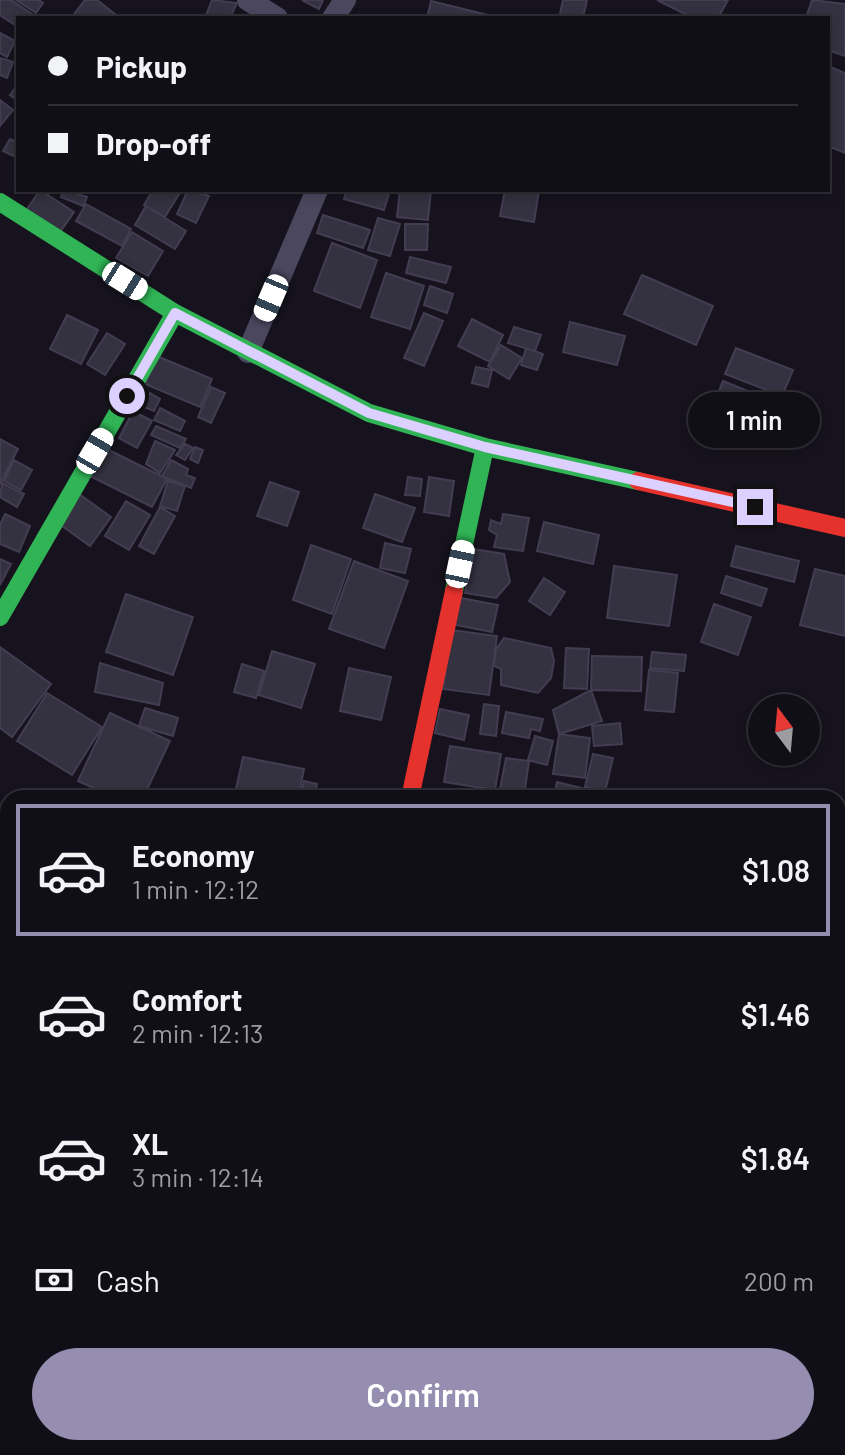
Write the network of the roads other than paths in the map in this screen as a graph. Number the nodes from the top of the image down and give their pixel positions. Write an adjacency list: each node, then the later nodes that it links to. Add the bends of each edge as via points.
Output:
1 (248, 0): 2 (street)
2 (274, 16)
3 (316, 192): 6 (street)
4 (0, 202): 5 (main road)
5 (175, 313): 6 (main road); 9 (main road)
6 (248, 352): 7 (main road, via 369,413)
7 (485, 447): 8 (main road); 10 (main road)
8 (845, 528)
9 (0, 617)
10 (412, 790)

